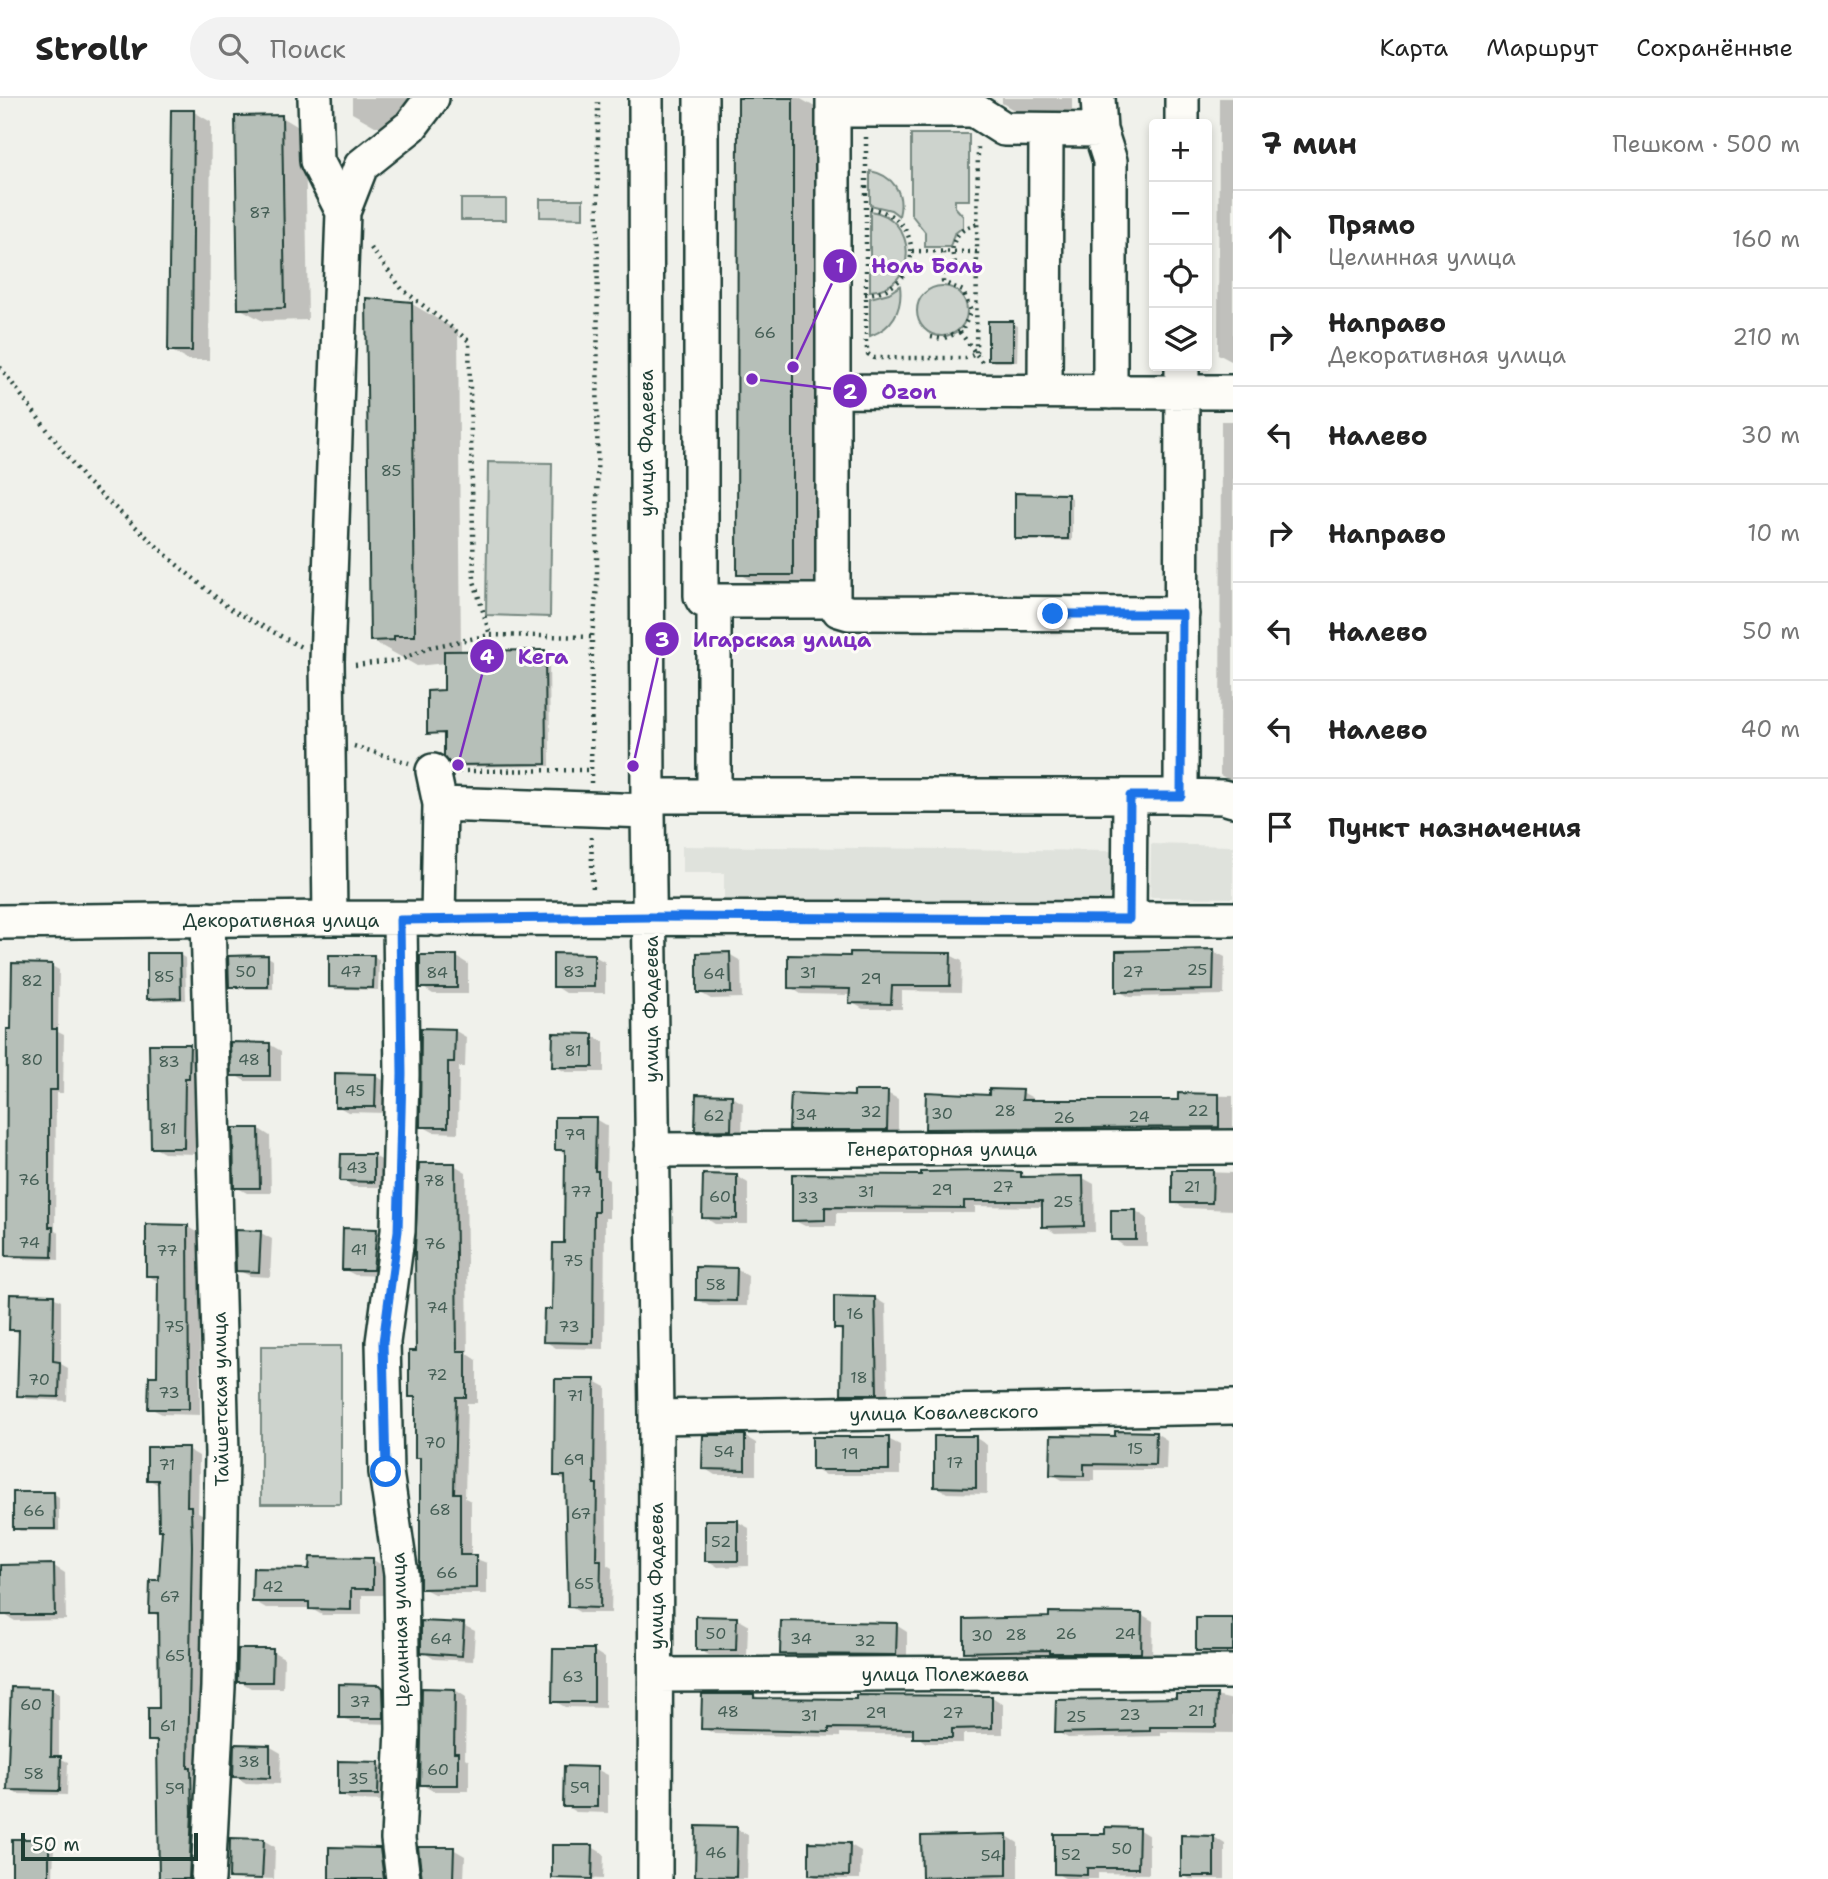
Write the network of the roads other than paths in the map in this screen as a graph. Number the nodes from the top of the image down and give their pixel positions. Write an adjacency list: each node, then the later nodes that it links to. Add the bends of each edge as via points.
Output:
1 (316, 98): 10 (street, via 317,161)
2 (432, 98): 10 (street, via 411,126 361,166)
3 (646, 98): 24 (street, улица Фадеева)
4 (701, 98): 16 (street, via 701,596)
5 (1182, 98): 8 (street)
6 (833, 104): 9 (street, via 974,110 1004,129); 12 (street)
7 (1099, 114): 9 (street); 14 (street, via 1110,162)
8 (1182, 119)
9 (1046, 130): 13 (street)
10 (343, 212): 27 (street, via 327,661)
11 (1182, 379): 14 (street); 15 (street); 18 (street)
12 (833, 391): 13 (street); 17 (street)
13 (1045, 391): 14 (street)
14 (1110, 392)
15 (1233, 392)
16 (714, 601): 17 (street); 20 (street)
17 (832, 601): 18 (street, via 849,613)
18 (1182, 614): 22 (street)
19 (433, 771): 25 (street)
20 (714, 796): 21 (street); 24 (street)
21 (1130, 796): 22 (street); 30 (street)
22 (1181, 796): 23 (street)
23 (1233, 800)
24 (648, 803): 25 (street, via 590,808); 26 (street, улица Фадеева)
25 (440, 804): 29 (street)
26 (650, 917): 29 (street, Декоративная улица); 30 (street, Декоративная улица); 35 (street, улица Фадеева)
27 (330, 918): 28 (street, Декоративная улица); 32 (street, Декоративная улица)
28 (208, 919): 33 (street, Декоративная улица); 40 (street, Тайшетская улица, via 222,1454 218,1687)
29 (438, 919): 32 (street, Декоративная улица)
30 (1129, 919): 31 (street, Декоративная улица)
31 (1233, 919)
32 (400, 920): 41 (street, Целинная улица, via 398,1231 383,1342 386,1472 401,1574 403,1729 398,1839)
33 (0, 922)
34 (1233, 1147): 35 (street, Генераторная улица)
35 (652, 1150): 37 (street, улица Фадеева)
36 (1233, 1407): 37 (street, улица Ковалевского)
37 (656, 1417): 39 (street, улица Фадеева)
38 (1233, 1672): 39 (street, улица Полежаева)
39 (656, 1675): 42 (street, улица Фадеева)
40 (208, 1879)
41 (403, 1879)
42 (655, 1879)

